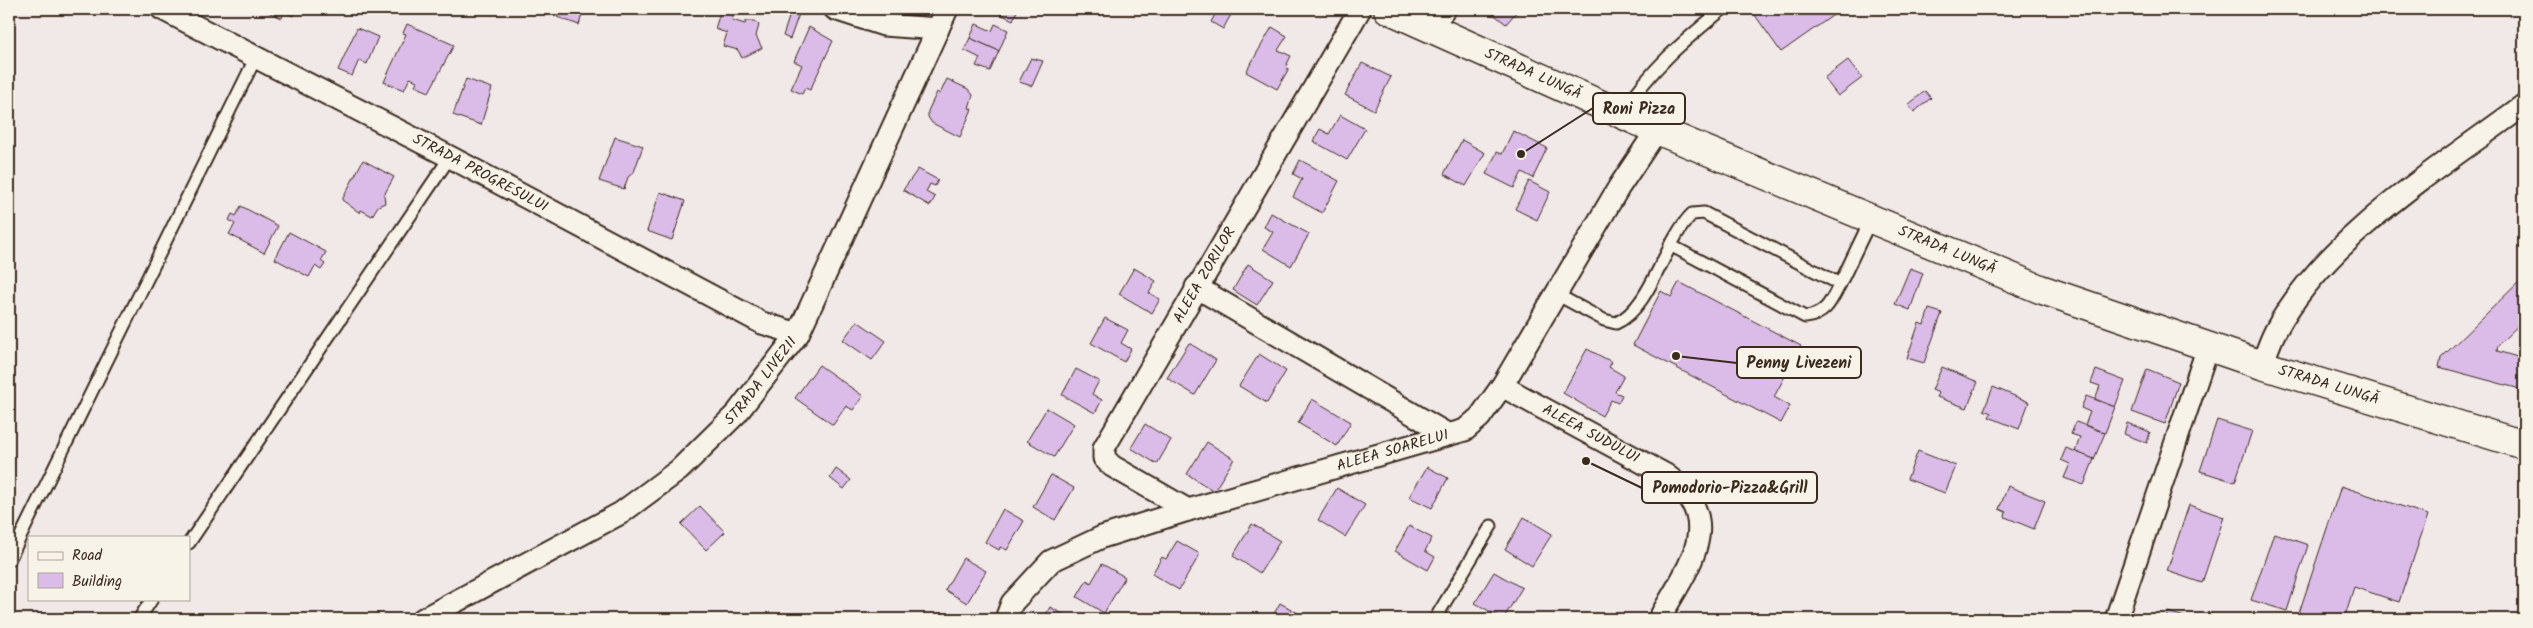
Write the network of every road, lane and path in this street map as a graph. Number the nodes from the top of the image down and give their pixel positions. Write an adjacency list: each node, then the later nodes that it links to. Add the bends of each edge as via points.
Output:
1 (162, 9): 9 (street, STRADA PROGRESULUI)
2 (835, 9): 8 (street, via 884,25)
3 (947, 9): 8 (street, STRADA LIVEZII)
4 (1360, 9): 17 (street, ALEEA ZORILOR)
5 (1388, 9): 7 (main road, STRADA LUNGĂ)
6 (1723, 9): 11 (lane, via 1672,50 1639,87)
7 (1437, 18): 11 (main road, STRADA LUNGĂ)
8 (938, 29): 19 (street, STRADA LIVEZII)
9 (256, 57): 13 (street, STRADA PROGRESULUI); 28 (lane)
10 (2524, 105): 21 (street, via 2377,214 2329,258 2275,331)
11 (1621, 114): 12 (main road, STRADA LUNGĂ)
12 (1657, 130): 14 (main road, STRADA LUNGĂ); 18 (street, ALEEA SOARELUI)
13 (450, 157): 19 (street, STRADA PROGRESULUI, via 762,323); 27 (lane)
14 (1871, 219): 16 (lane); 20 (main road, STRADA LUNGĂ, via 2040,289)
15 (1670, 246): 16 (lane, via 1692,214 1704,213); 16 (lane, via 1805,317 1816,316 1827,308); 18 (lane, via 1637,308 1627,319 1616,323 1604,320)
16 (1840, 284)
17 (1196, 286): 23 (street); 25 (street, ALEEA ZORILOR, via 1104,448 1104,458 1112,466)
18 (1556, 294): 22 (street, ALEEA SOARELUI)
19 (798, 334): 31 (street, STRADA LIVEZII, via 737,413 680,470 621,513)
20 (2208, 347): 21 (main road, STRADA LUNGĂ); 35 (street)
21 (2262, 365): 24 (main road, STRADA LUNGĂ)
22 (1502, 386): 23 (street, ALEEA SOARELUI, via 1480,417 1465,430); 34 (street, ALEEA SUDULUI, via 1666,475 1692,500 1699,514 1696,549)
23 (1447, 434): 25 (street, ALEEA SOARELUI)
24 (2524, 445)
25 (1188, 510): 32 (street, ALEEA SOARELUI, via 1102,537 1051,561 1012,604)
26 (1491, 526): 33 (lane)
27 (190, 542)
28 (9, 560)
29 (151, 600): 30 (lane)
30 (139, 619)
31 (423, 619)
32 (1006, 619)
33 (1435, 619)
34 (1659, 619)
35 (2116, 619)

